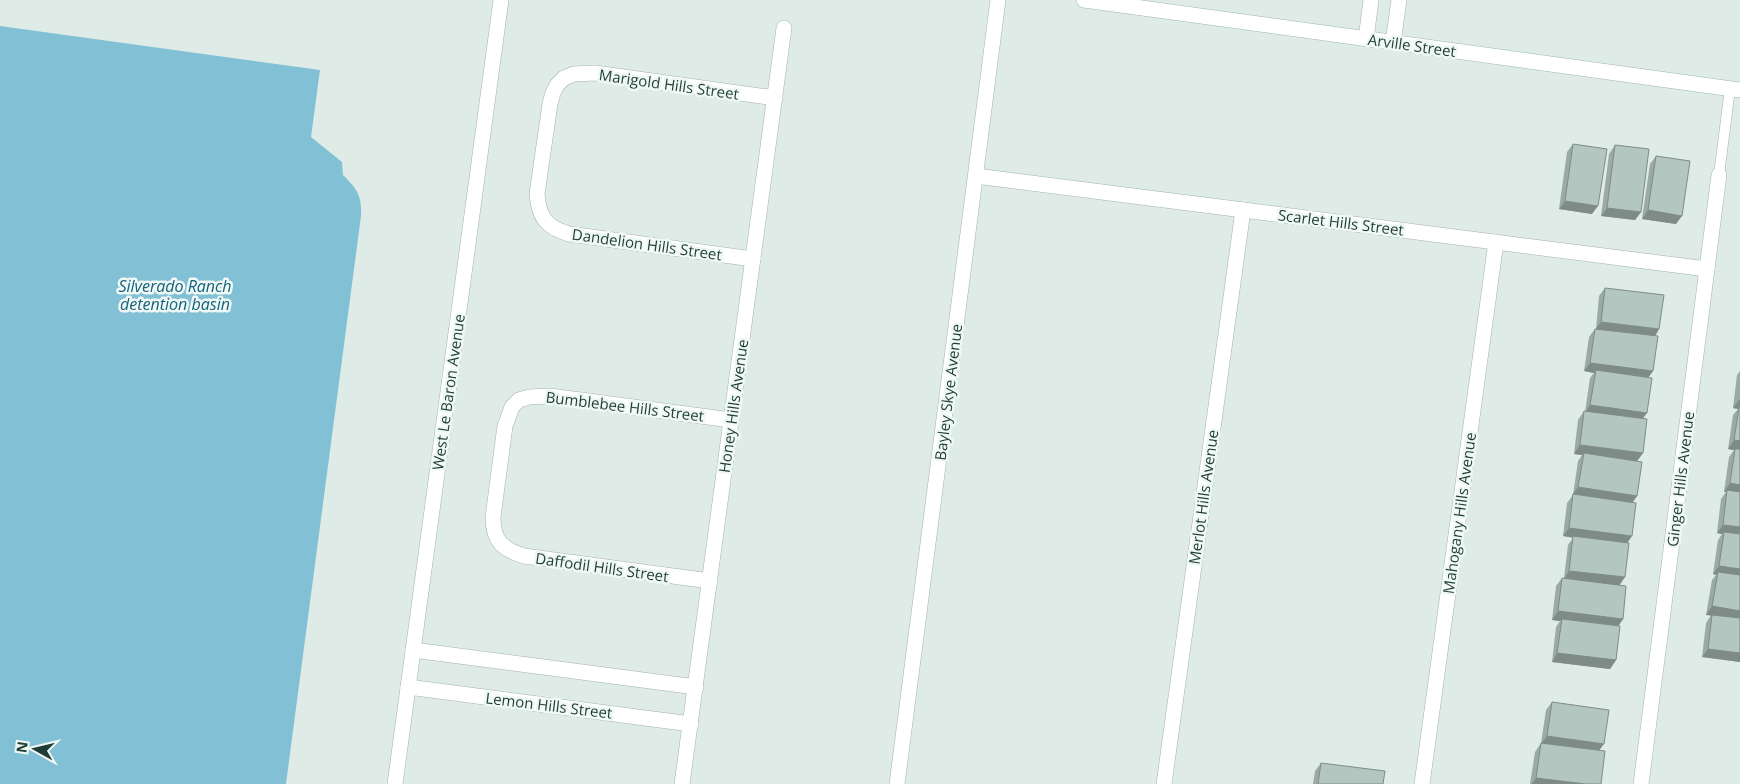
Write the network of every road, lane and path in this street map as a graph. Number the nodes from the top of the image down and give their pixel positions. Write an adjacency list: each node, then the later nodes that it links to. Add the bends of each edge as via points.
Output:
1 (501, 0): 21 (street, West Le Baron Avenue)
2 (998, 0): 12 (street, Bayley Skye Avenue)
3 (1084, 0): 7 (street, Arville Street)
4 (1372, 0): 7 (street)
5 (1399, 0): 8 (street)
6 (784, 28): 10 (street, Honey Hills Avenue)
7 (1366, 39): 8 (street, Arville Street)
8 (1394, 42): 9 (street, Arville Street)
9 (1735, 89): 11 (lane)
10 (775, 98): 14 (street, Marigold Hills Street, via 595,73 564,78 553,93 548,113 537,194); 16 (street, Honey Hills Avenue)
11 (1719, 175): 17 (street, Ginger Hills Avenue)
12 (976, 176): 13 (street, Scarlet Hills Street); 27 (street, Bayley Skye Avenue)
13 (1243, 210): 15 (street, Scarlet Hills Street); 28 (street, Merlot Hills Avenue)
14 (544, 220): 16 (street, Dandelion Hills Street, via 569,234)
15 (1496, 242): 17 (street, Scarlet Hills Street); 29 (street, Mahogany Hills Avenue)
16 (753, 259): 18 (street, Honey Hills Avenue)
17 (1707, 269): 30 (street, Ginger Hills Avenue)
18 (731, 420): 19 (street, Bumblebee Hills Street, via 540,395 519,400 508,415 501,453 493,517 493,528); 20 (street, Honey Hills Avenue)
19 (500, 542): 20 (street, Daffodil Hills Street, via 513,553 524,556)
20 (710, 581): 23 (street, Honey Hills Avenue)
21 (413, 650): 22 (street, West Le Baron Avenue); 23 (street)
22 (408, 687): 24 (street, Lemon Hills Street); 25 (street, West Le Baron Avenue)
23 (696, 687): 24 (street, Honey Hills Avenue)
24 (691, 724): 26 (street, Honey Hills Avenue)
25 (395, 784)
26 (682, 784)
27 (897, 784)
28 (1164, 784)
29 (1422, 784)
30 (1640, 784)

